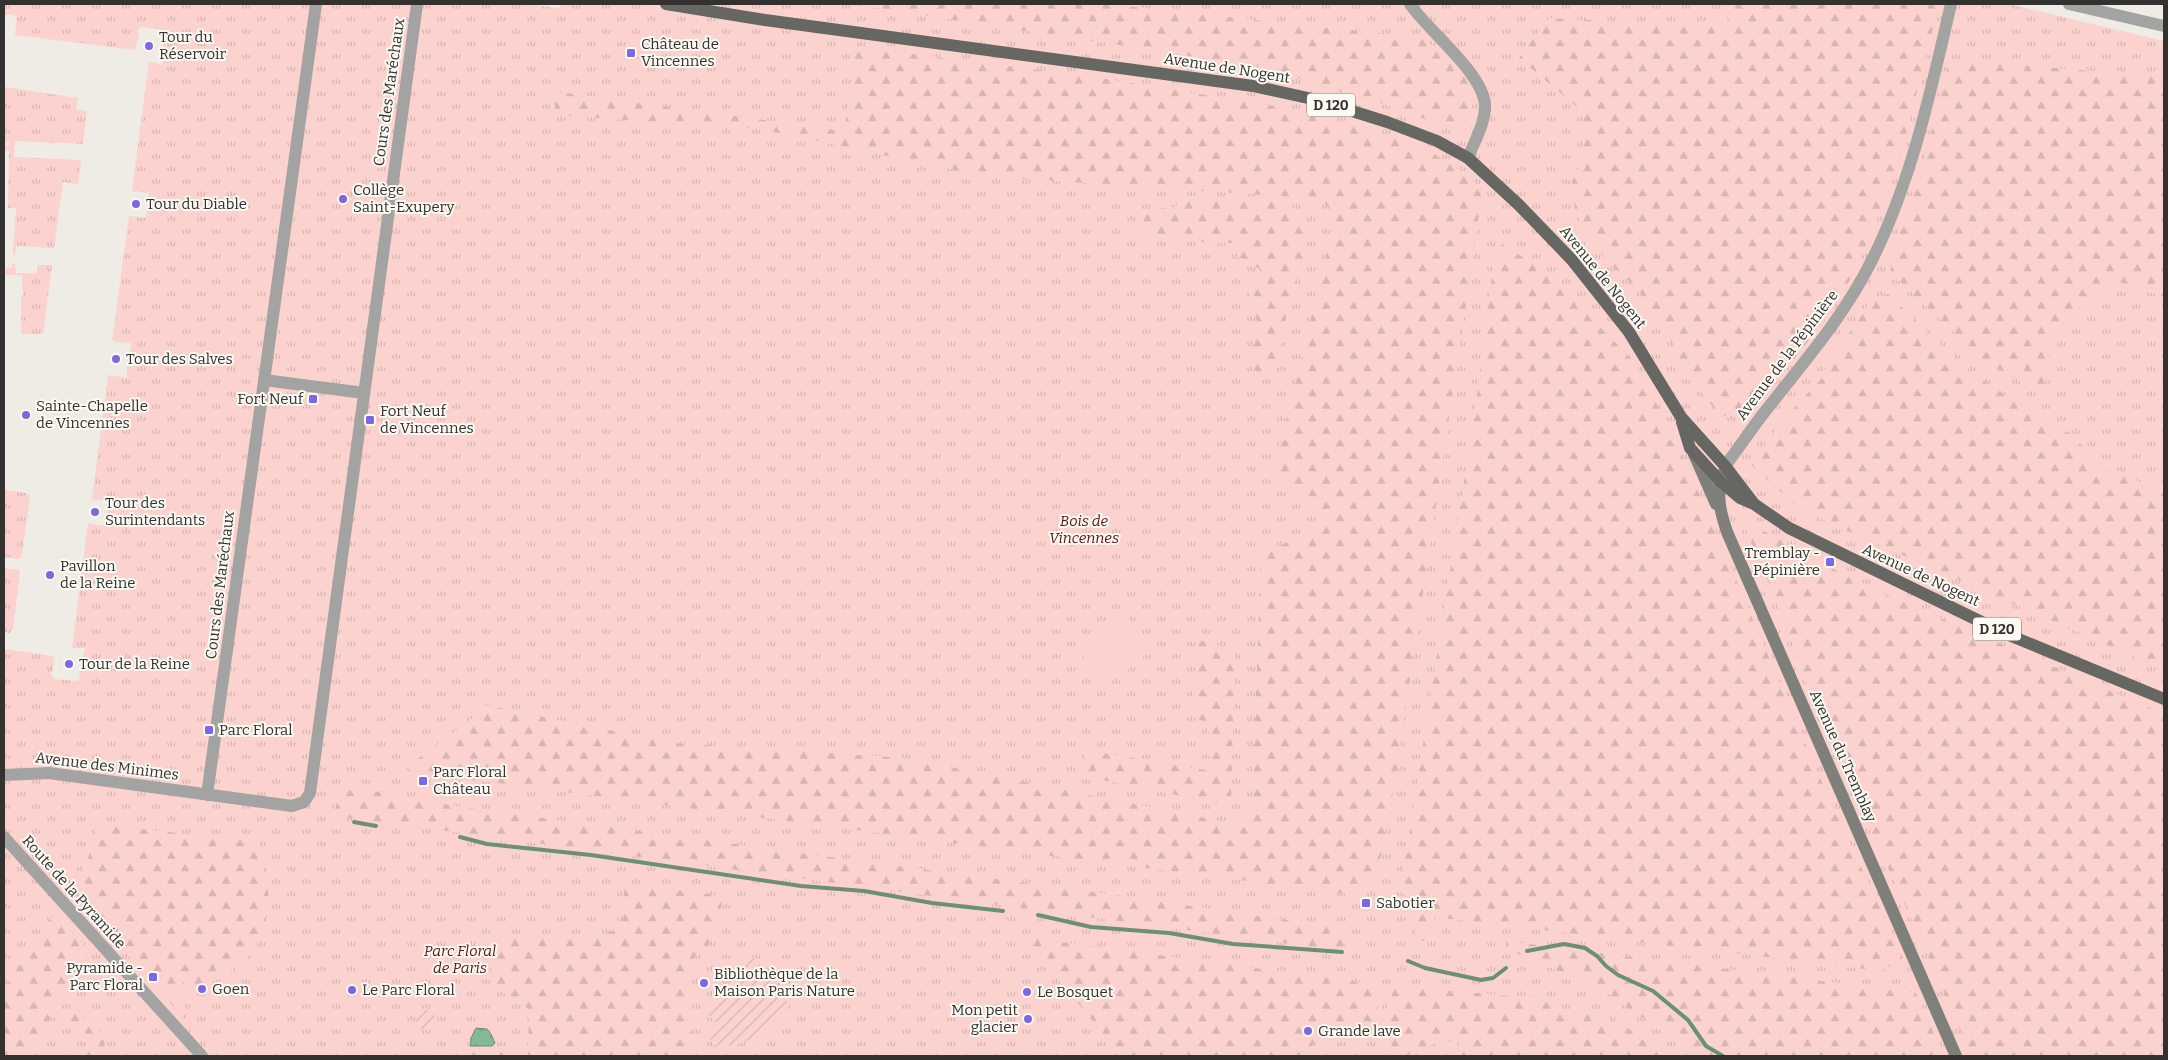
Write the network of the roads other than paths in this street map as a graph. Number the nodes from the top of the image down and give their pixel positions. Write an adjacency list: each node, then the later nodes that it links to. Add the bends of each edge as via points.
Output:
1 (316, 4): 9 (street, Cours des Maréchaux)
2 (417, 4): 10 (street, Cours des Maréchaux)
3 (666, 4): 8 (main road, Avenue de Nogent / D 120, via 1253,86 1317,100 1387,122 1437,141)
4 (1410, 4): 8 (street, via 1482,87 1484,116)
5 (1951, 4): 13 (street, Avenue de la Pépinière, via 1908,172 1872,261 1823,339)
6 (2069, 4): 7 (street)
7 (2164, 26)
8 (1468, 158): 11 (main road, Avenue de Nogent / D 120, via 1572,260 1629,332)
9 (264, 380): 10 (street); 19 (street, Cours des Maréchaux)
10 (364, 392): 20 (street, Cours des Maréchaux, via 312,787)
11 (1681, 417): 12 (main road, Avenue de Nogent / D 120); 13 (main road, Avenue de Nogent / D 120)
12 (1690, 448): 14 (main road, Avenue de Nogent / D 120); 16 (main road)
13 (1725, 466): 14 (main road, Avenue du Tremblay); 15 (main road, Avenue de Nogent / D 120)
14 (1720, 481): 15 (main road, Avenue de Nogent / D 120, via 1740,498); 16 (main road, Avenue du Tremblay)
15 (1754, 504): 17 (main road, Avenue de Nogent / D 120, via 1789,528 1986,624)
16 (1720, 511): 23 (main road, Avenue du Tremblay)
17 (2164, 699)
18 (4, 775): 19 (street, Avenue des Minimes, via 49,773)
19 (207, 795): 20 (street, Avenue des Minimes, via 292,806)
20 (304, 802)
21 (4, 837): 22 (street, Route de la Pyramide)
22 (202, 1056)
23 (1956, 1056)

